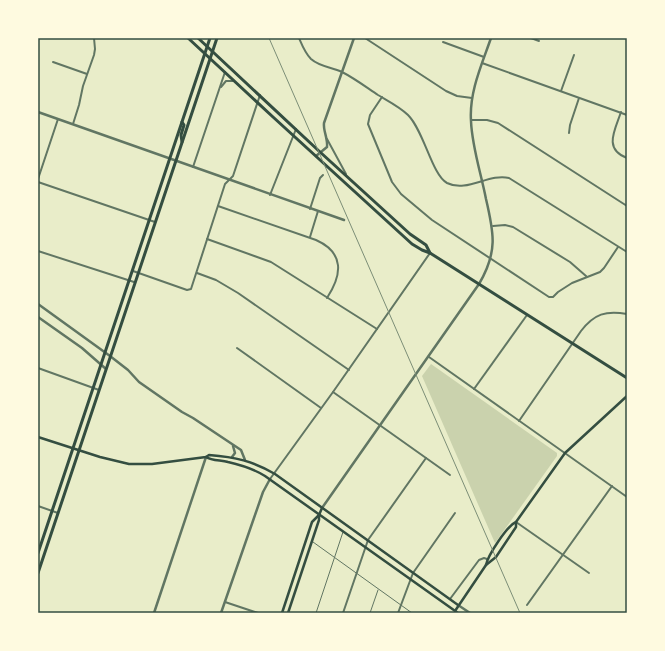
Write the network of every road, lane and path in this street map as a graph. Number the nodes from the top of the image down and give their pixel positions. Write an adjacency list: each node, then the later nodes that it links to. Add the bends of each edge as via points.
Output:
1 (94, 38): 23 (street, via 96,49)
2 (188, 38): 15 (main road)
3 (198, 38): 13 (main road)
4 (210, 38): 13 (main road)
5 (217, 38): 14 (main road)
6 (299, 38): 21 (street, via 312,60)
7 (354, 38): 21 (street)
8 (365, 38): 30 (street, via 446,91)
9 (491, 38): 17 (street)
10 (530, 38): 11 (street)
11 (539, 41)
12 (444, 42): 17 (street)
13 (208, 46): 14 (main road); 15 (main road)
14 (212, 51): 18 (main road); 27 (main road)
15 (205, 54): 18 (main road); 37 (main road)
16 (574, 55): 26 (street)
17 (484, 57): 20 (street)
18 (210, 59): 22 (main road); 43 (main road)
19 (53, 62): 23 (street)
20 (482, 64): 26 (street); 30 (street)
21 (341, 71): 28 (street); 42 (street, via 324,122)
22 (225, 72): 24 (main road); 25 (street)
23 (87, 74): 38 (street)
24 (234, 82): 25 (street, via 226,81); 31 (main road)
25 (220, 88): 49 (street)
26 (561, 91): 29 (street)
27 (260, 95): 31 (street); 39 (main road)
28 (382, 97): 54 (street, via 404,111 413,121 438,174 445,182 458,186); 72 (street, via 370,115 368,124 394,186 432,220)
29 (579, 97): 33 (street); 40 (street)
30 (472, 98): 36 (street)
31 (257, 103): 41 (main road); 52 (street, via 233,176)
32 (38, 112): 35 (street)
33 (621, 112): 34 (street); 46 (street, via 612,139 613,148)
34 (627, 115)
35 (58, 119): 38 (street); 53 (street)
36 (471, 120): 54 (street); 57 (street, via 487,120 498,124)
37 (182, 122): 43 (main road); 47 (main road)
38 (73, 124): 47 (street)
39 (296, 129): 41 (street); 44 (main road)
40 (570, 133)
41 (293, 135): 45 (main road); 55 (street)
42 (326, 137): 44 (street, via 327,147); 51 (street)
43 (182, 142): 48 (main road)
44 (320, 152): 45 (street); 51 (main road)
45 (316, 156): 61 (main road)
46 (627, 158)
47 (169, 159): 48 (street); 62 (main road)
48 (175, 161): 49 (street); 64 (main road)
49 (192, 167): 52 (street)
50 (323, 175): 58 (street)
51 (346, 175): 60 (main road)
52 (229, 180): 55 (street); 56 (street, via 225,184)
53 (38, 181): 62 (street)
54 (482, 181): 65 (street); 68 (street, via 509,178)
55 (270, 195): 58 (street)
56 (218, 206): 66 (street); 67 (street)
57 (627, 206)
58 (310, 209): 59 (street)
59 (318, 211): 63 (street); 66 (street)
60 (386, 212): 61 (main road); 71 (main road, via 426,246)
61 (382, 217): 71 (main road, via 412,244)
62 (149, 220): 64 (street); 73 (main road)
63 (344, 220)
64 (155, 222): 74 (main road)
65 (493, 226): 72 (street); 76 (street, via 513,227 570,262)
66 (310, 237): 80 (street, via 326,245 337,259 338,277)
67 (207, 239): 75 (street); 80 (street, via 271,262)
68 (618, 247): 70 (street); 76 (street, via 604,268)
69 (38, 251): 77 (street)
70 (627, 252)
71 (430, 253): 79 (main road); 85 (street)
72 (491, 258): 76 (street, via 552,297); 79 (street)
73 (132, 270): 74 (street); 77 (main road)
74 (138, 272): 75 (street, via 187,290 191,289); 78 (main road)
75 (197, 273): 94 (street, via 216,280 238,293)
76 (586, 277)
77 (129, 280): 78 (street); 88 (main road)
78 (134, 282): 89 (main road)
79 (479, 284): 83 (main road); 90 (street)
80 (327, 298): 85 (street)
81 (38, 304): 88 (street)
82 (627, 314): 86 (street, via 606,313 595,317)
83 (527, 315): 86 (main road); 97 (street)
84 (38, 317): 91 (street)
85 (377, 329): 94 (street)
86 (573, 344): 95 (main road); 102 (street)
87 (237, 348): 101 (street)
88 (104, 352): 89 (street); 91 (main road)
89 (110, 356): 93 (main road); 105 (street, via 139,382)
90 (429, 357): 97 (street); 103 (street)
91 (101, 364): 93 (street); 96 (main road)
92 (38, 368): 96 (street)
93 (106, 369): 98 (main road)
94 (349, 370): 99 (street)
95 (627, 378)
96 (93, 387): 98 (street); 106 (main road)
97 (474, 389): 102 (street)
98 (99, 390): 107 (main road)
99 (334, 392): 101 (street); 103 (street)
100 (627, 396): 108 (main road)
101 (321, 408): 113 (street)
102 (519, 420): 108 (street)
103 (380, 424): 111 (street); 119 (street)
104 (38, 438): 106 (main road)
105 (233, 446): 110 (street, via 235,453); 112 (street, via 241,450)
106 (73, 448): 107 (main road); 120 (main road)
107 (79, 450): 109 (main road, via 129,464 152,464); 121 (main road)
108 (565, 453): 116 (street); 124 (main road)
109 (206, 457): 110 (main road); 115 (main road, via 210,460 241,465); 146 (street)
110 (232, 457): 112 (main road)
111 (426, 458): 114 (street); 126 (street)
112 (245, 460): 113 (main road)
113 (275, 474): 115 (street); 119 (main road)
114 (450, 475)
115 (270, 480): 123 (main road); 141 (street, via 263,492)
116 (612, 486): 117 (street); 130 (street)
117 (627, 497)
118 (38, 506): 120 (street)
119 (322, 508): 123 (main road); 126 (main road)
120 (52, 511): 121 (street); 129 (main road)
121 (58, 513): 134 (main road)
122 (455, 513): 135 (street)
123 (318, 515): 125 (main road); 127 (main road, via 319,520); 149 (main road, via 312,522)
124 (516, 522): 130 (street); 132 (main road); 133 (main road, via 516,527 496,557)
125 (343, 532): 128 (main road); 131 (lane)
126 (368, 540): 128 (street); 135 (main road)
127 (312, 541): 131 (lane); 150 (main road)
128 (365, 548): 137 (street); 138 (main road)
129 (38, 553)
130 (563, 554): 136 (street); 144 (street)
131 (335, 558): 137 (lane); 151 (lane)
132 (487, 559): 133 (main road); 140 (street, via 479,560)
133 (486, 565): 143 (main road)
134 (38, 572)
135 (413, 573): 138 (street); 140 (main road)
136 (589, 573)
137 (356, 574): 139 (lane); 152 (street)
138 (410, 579): 142 (street); 145 (main road)
139 (378, 589): 142 (lane); 153 (lane)
140 (450, 599): 143 (main road)
141 (225, 602): 147 (street); 148 (street)
142 (401, 605): 154 (street); 155 (lane)
143 (458, 605): 145 (main road); 156 (street)
144 (527, 605)
145 (456, 612)
146 (154, 613)
147 (221, 613)
148 (258, 613)
149 (282, 613)
150 (288, 613)
151 (316, 613)
152 (343, 613)
153 (370, 613)
154 (398, 613)
155 (412, 613)
156 (470, 613)

